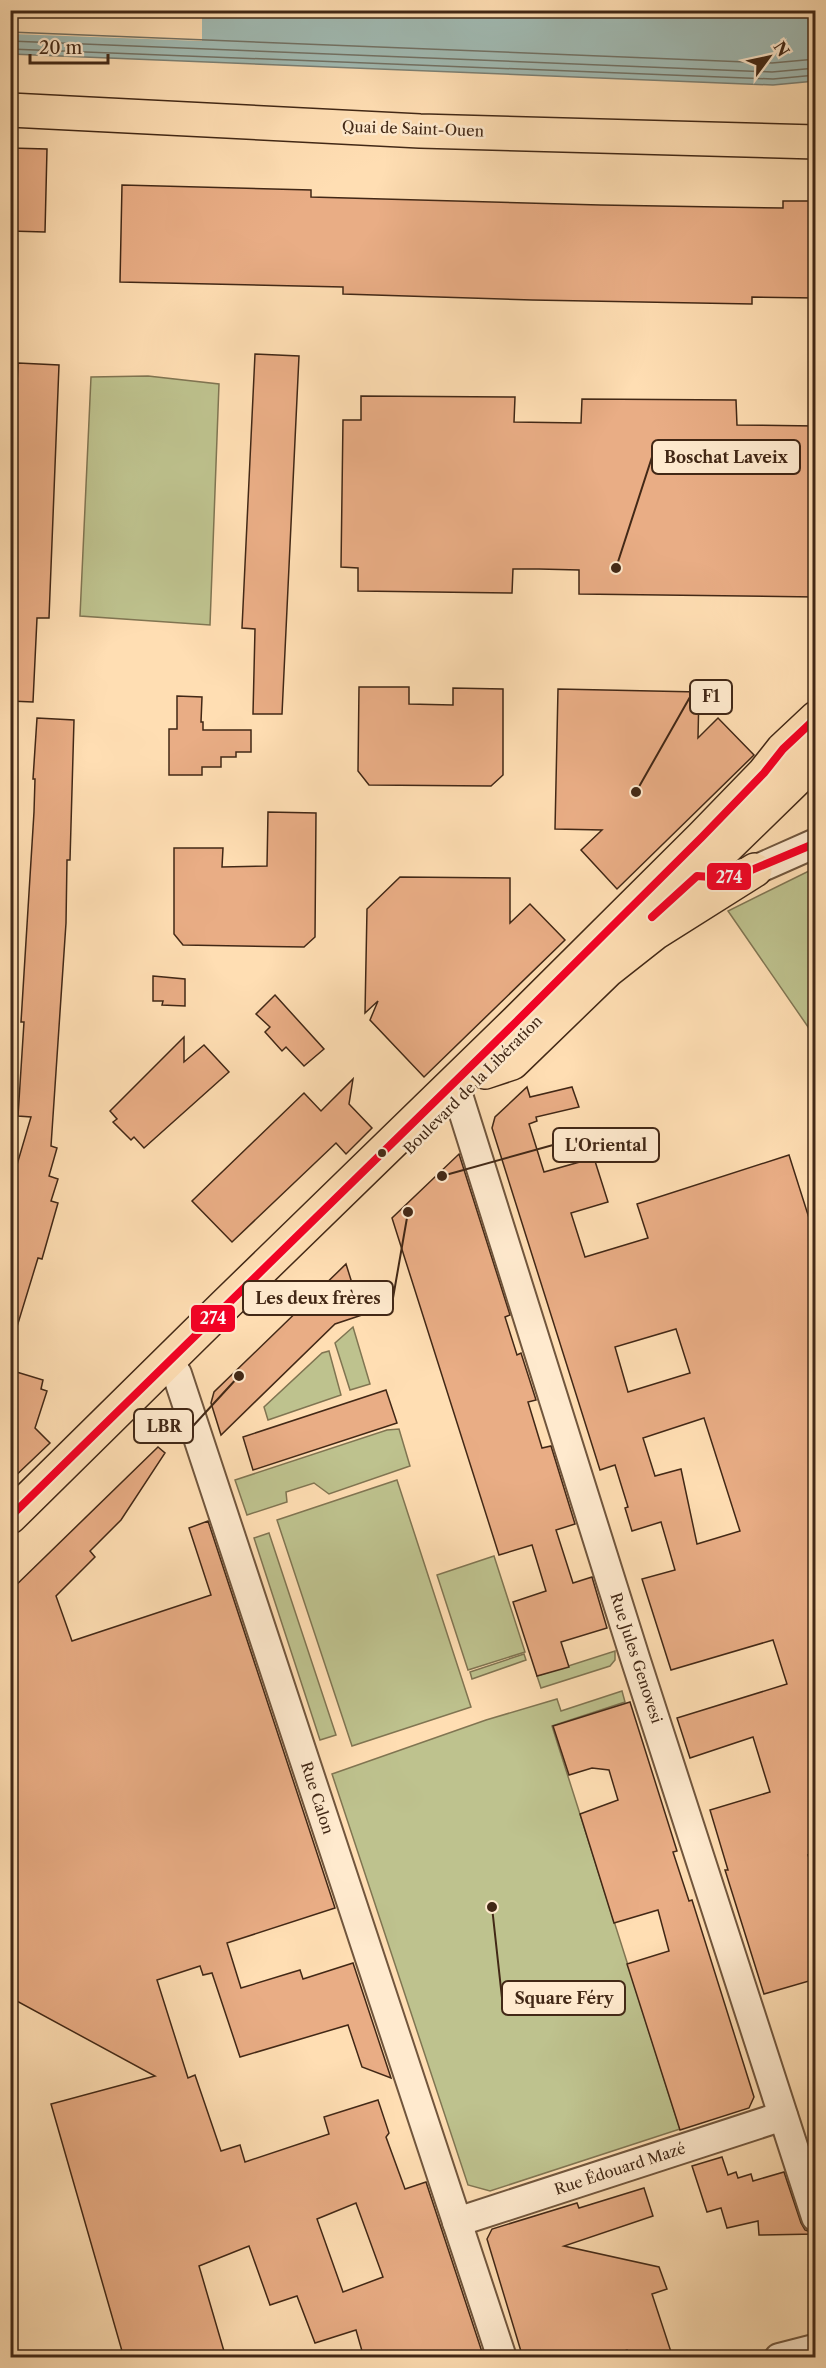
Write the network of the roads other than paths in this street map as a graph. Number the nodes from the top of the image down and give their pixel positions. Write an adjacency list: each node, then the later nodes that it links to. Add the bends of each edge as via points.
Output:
1 (10, 110): 2 (main road, Quai de Saint-Ouen, via 408,130)
2 (816, 142)
3 (811, 741): 6 (main road, Boulevard de la Libération); 10 (main road, Boulevard de la Libération, via 702,837)
4 (814, 842): 5 (street)
5 (755, 870): 6 (street, via 724,878); 7 (main road, via 655,933 608,970 512,1063)
6 (697, 876): 7 (main road, Boulevard de la Libération, via 632,936 606,954)
7 (485, 1072): 8 (main road, Boulevard de la Libération)
8 (459, 1098): 9 (main road, Boulevard de la Libération); 12 (street, Rue Jules Genovesi)
9 (177, 1374): 11 (main road, Boulevard de la Libération, via 140,1416); 14 (street, Rue Calon)
10 (10, 1517)
11 (10, 1544)
12 (783, 2116): 13 (street, Rue Jules Genovesi); 14 (street, Rue Édouard Mazé)
13 (816, 2217)
14 (457, 2223): 16 (street, Rue Calon)
15 (814, 2349): 17 (street)
16 (502, 2358)
17 (779, 2358)

